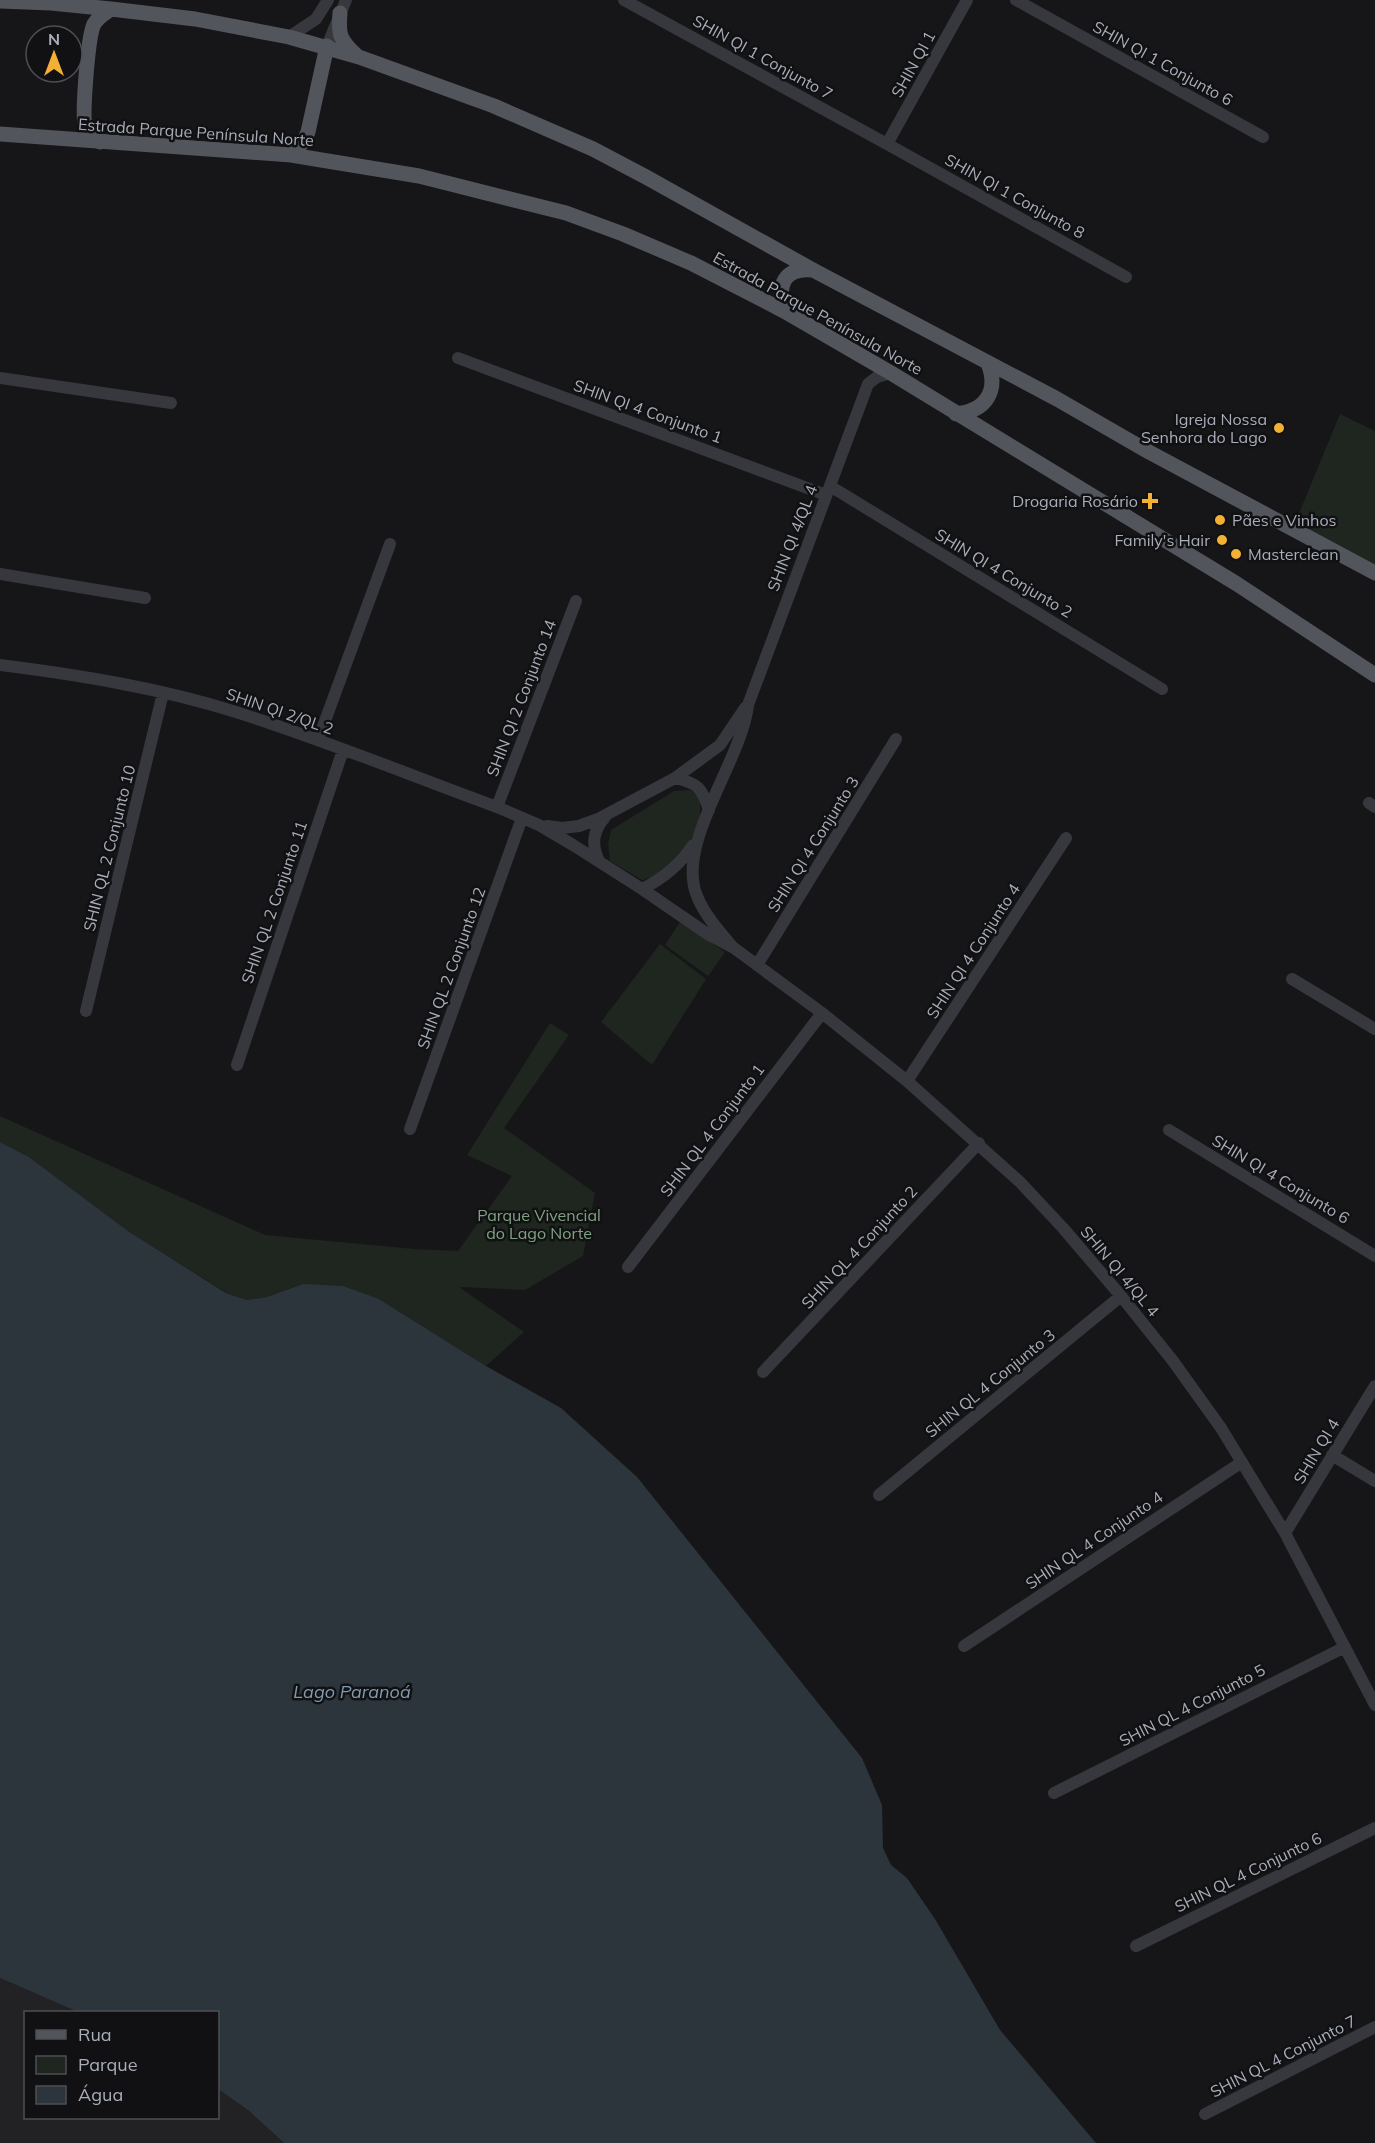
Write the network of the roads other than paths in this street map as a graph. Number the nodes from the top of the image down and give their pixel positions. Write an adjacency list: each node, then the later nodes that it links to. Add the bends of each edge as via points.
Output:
1 (328, 0): 8 (street, via 316,19)
2 (624, 0): 14 (street, SHIN QI 1 Conjunto 7)
3 (967, 0): 14 (street, SHIN QI 1)
4 (1016, 0): 12 (street, SHIN QI 1 Conjunto 6)
5 (0, 1): 7 (main road)
6 (343, 7): 9 (street); 10 (main road, via 340,37)
7 (111, 9): 8 (main road); 13 (main road, via 91,31 86,80 84,124 90,136)
8 (289, 37): 9 (main road)
9 (327, 46): 10 (main road); 15 (main road, via 308,132)
10 (359, 57): 16 (main road, via 494,106 593,149)
11 (0, 134): 13 (main road, Estrada Parque Península Norte)
12 (1263, 137)
13 (101, 143): 15 (main road, Estrada Parque Península Norte)
14 (887, 144): 17 (street, SHIN QI 1 Conjunto 8)
15 (291, 155): 18 (main road, Estrada Parque Península Norte, via 418,176 566,213 691,263)
16 (813, 270): 18 (main road, via 792,272 784,279 780,289); 21 (main road)
17 (1126, 277)
18 (784, 311): 19 (main road, Estrada Parque Península Norte)
19 (862, 357): 22 (main road, Estrada Parque Península Norte); 24 (street)
20 (458, 358): 27 (street, SHIN QI 4 Conjunto 1)
21 (988, 363): 26 (main road, via 993,387 988,398 968,413); 29 (main road)
22 (891, 373): 24 (street); 26 (main road, Estrada Parque Península Norte)
23 (0, 378): 25 (street)
24 (868, 384): 27 (street, SHIN QI 4/QL 4)
25 (171, 402)
26 (956, 414): 34 (main road, Estrada Parque Península Norte, via 1237,584)
27 (828, 491): 35 (street, SHIN QI 4 Conjunto 2); 37 (street, SHIN QI 4/QL 4)
28 (390, 544): 39 (street)
29 (1375, 573)
30 (0, 574): 31 (street)
31 (145, 598)
32 (576, 602): 42 (street, SHIN QI 2 Conjunto 14)
33 (0, 665): 36 (street, SHIN QI 2/QL 2)
34 (1375, 675)
35 (1162, 689)
36 (163, 693): 39 (street, SHIN QI 2/QL 2, via 236,712); 54 (street, SHIN QL 2 Conjunto 10)
37 (748, 705): 41 (street, SHIN QI 4/QL 4, via 720,745); 43 (street, SHIN QI 4/QL 4, via 737,745)
38 (896, 739): 52 (street, SHIN QI 4 Conjunto 3)
39 (318, 740): 40 (street, SHIN QI 2/QL 2)
40 (343, 750): 42 (street, SHIN QI 2/QL 2); 57 (street, SHIN QL 2 Conjunto 11)
41 (675, 778): 43 (street, via 695,784); 44 (street, SHIN QI 4/QL 4)
42 (497, 807): 45 (street, SHIN QI 2/QL 2)
43 (709, 810): 47 (street, SHIN QI 4/QL 4)
44 (610, 812): 46 (street, SHIN QI 2/QL 2, via 579,826); 49 (street, via 595,831 593,847)
45 (522, 818): 46 (street, SHIN QI 2/QL 2); 59 (street, SHIN QL 2 Conjunto 12)
46 (539, 825): 49 (street, SHIN QI 2/QL 2)
47 (699, 836): 50 (street, via 681,862); 51 (street, SHIN QI 4/QL 4, via 693,858 697,897)
48 (1066, 838): 58 (street, SHIN QI 4 Conjunto 4)
49 (599, 861): 50 (street, SHIN QI 4/QL 4)
50 (642, 889): 51 (street, SHIN QI 4/QL 4)
51 (734, 948): 52 (street, SHIN QI 4/QL 4)
52 (758, 965): 55 (street, SHIN QI 4/QL 4)
53 (1292, 979): 56 (street)
54 (86, 1011)
55 (822, 1013): 58 (street, SHIN QI 4/QL 4); 63 (street, SHIN QL 4 Conjunto 1)
56 (1375, 1029)
57 (237, 1065)
58 (907, 1081): 61 (street, SHIN QI 4/QL 4)
59 (410, 1129)
60 (1169, 1130): 62 (street, SHIN QI 4 Conjunto 6)
61 (979, 1143): 64 (street, SHIN QI 4/QL 4, via 1063,1228); 65 (street, SHIN QL 4 Conjunto 2)
62 (1375, 1256)
63 (628, 1267)
64 (1121, 1296): 68 (street, SHIN QI 4/QL 4, via 1189,1383); 70 (street, SHIN QL 4 Conjunto 3)
65 (763, 1372)
66 (1375, 1386): 67 (street, SHIN QI 4)
67 (1332, 1455): 69 (street); 71 (street, SHIN QI 4)
68 (1242, 1462): 71 (street, SHIN QI 4/QL 4); 72 (street, SHIN QL 4 Conjunto 4)
69 (1375, 1481)
70 (879, 1496)
71 (1285, 1533): 73 (street, SHIN QI 4/QL 4)
72 (964, 1646)
73 (1346, 1647): 74 (street, SHIN QI 4/QL 4); 75 (street, SHIN QL 4 Conjunto 5)
74 (1375, 1705)
75 (1054, 1793)
76 (1375, 1828): 77 (street, SHIN QL 4 Conjunto 6)
77 (1136, 1946)
78 (1375, 2027): 79 (street, SHIN QL 4 Conjunto 7)
79 (1205, 2114)

